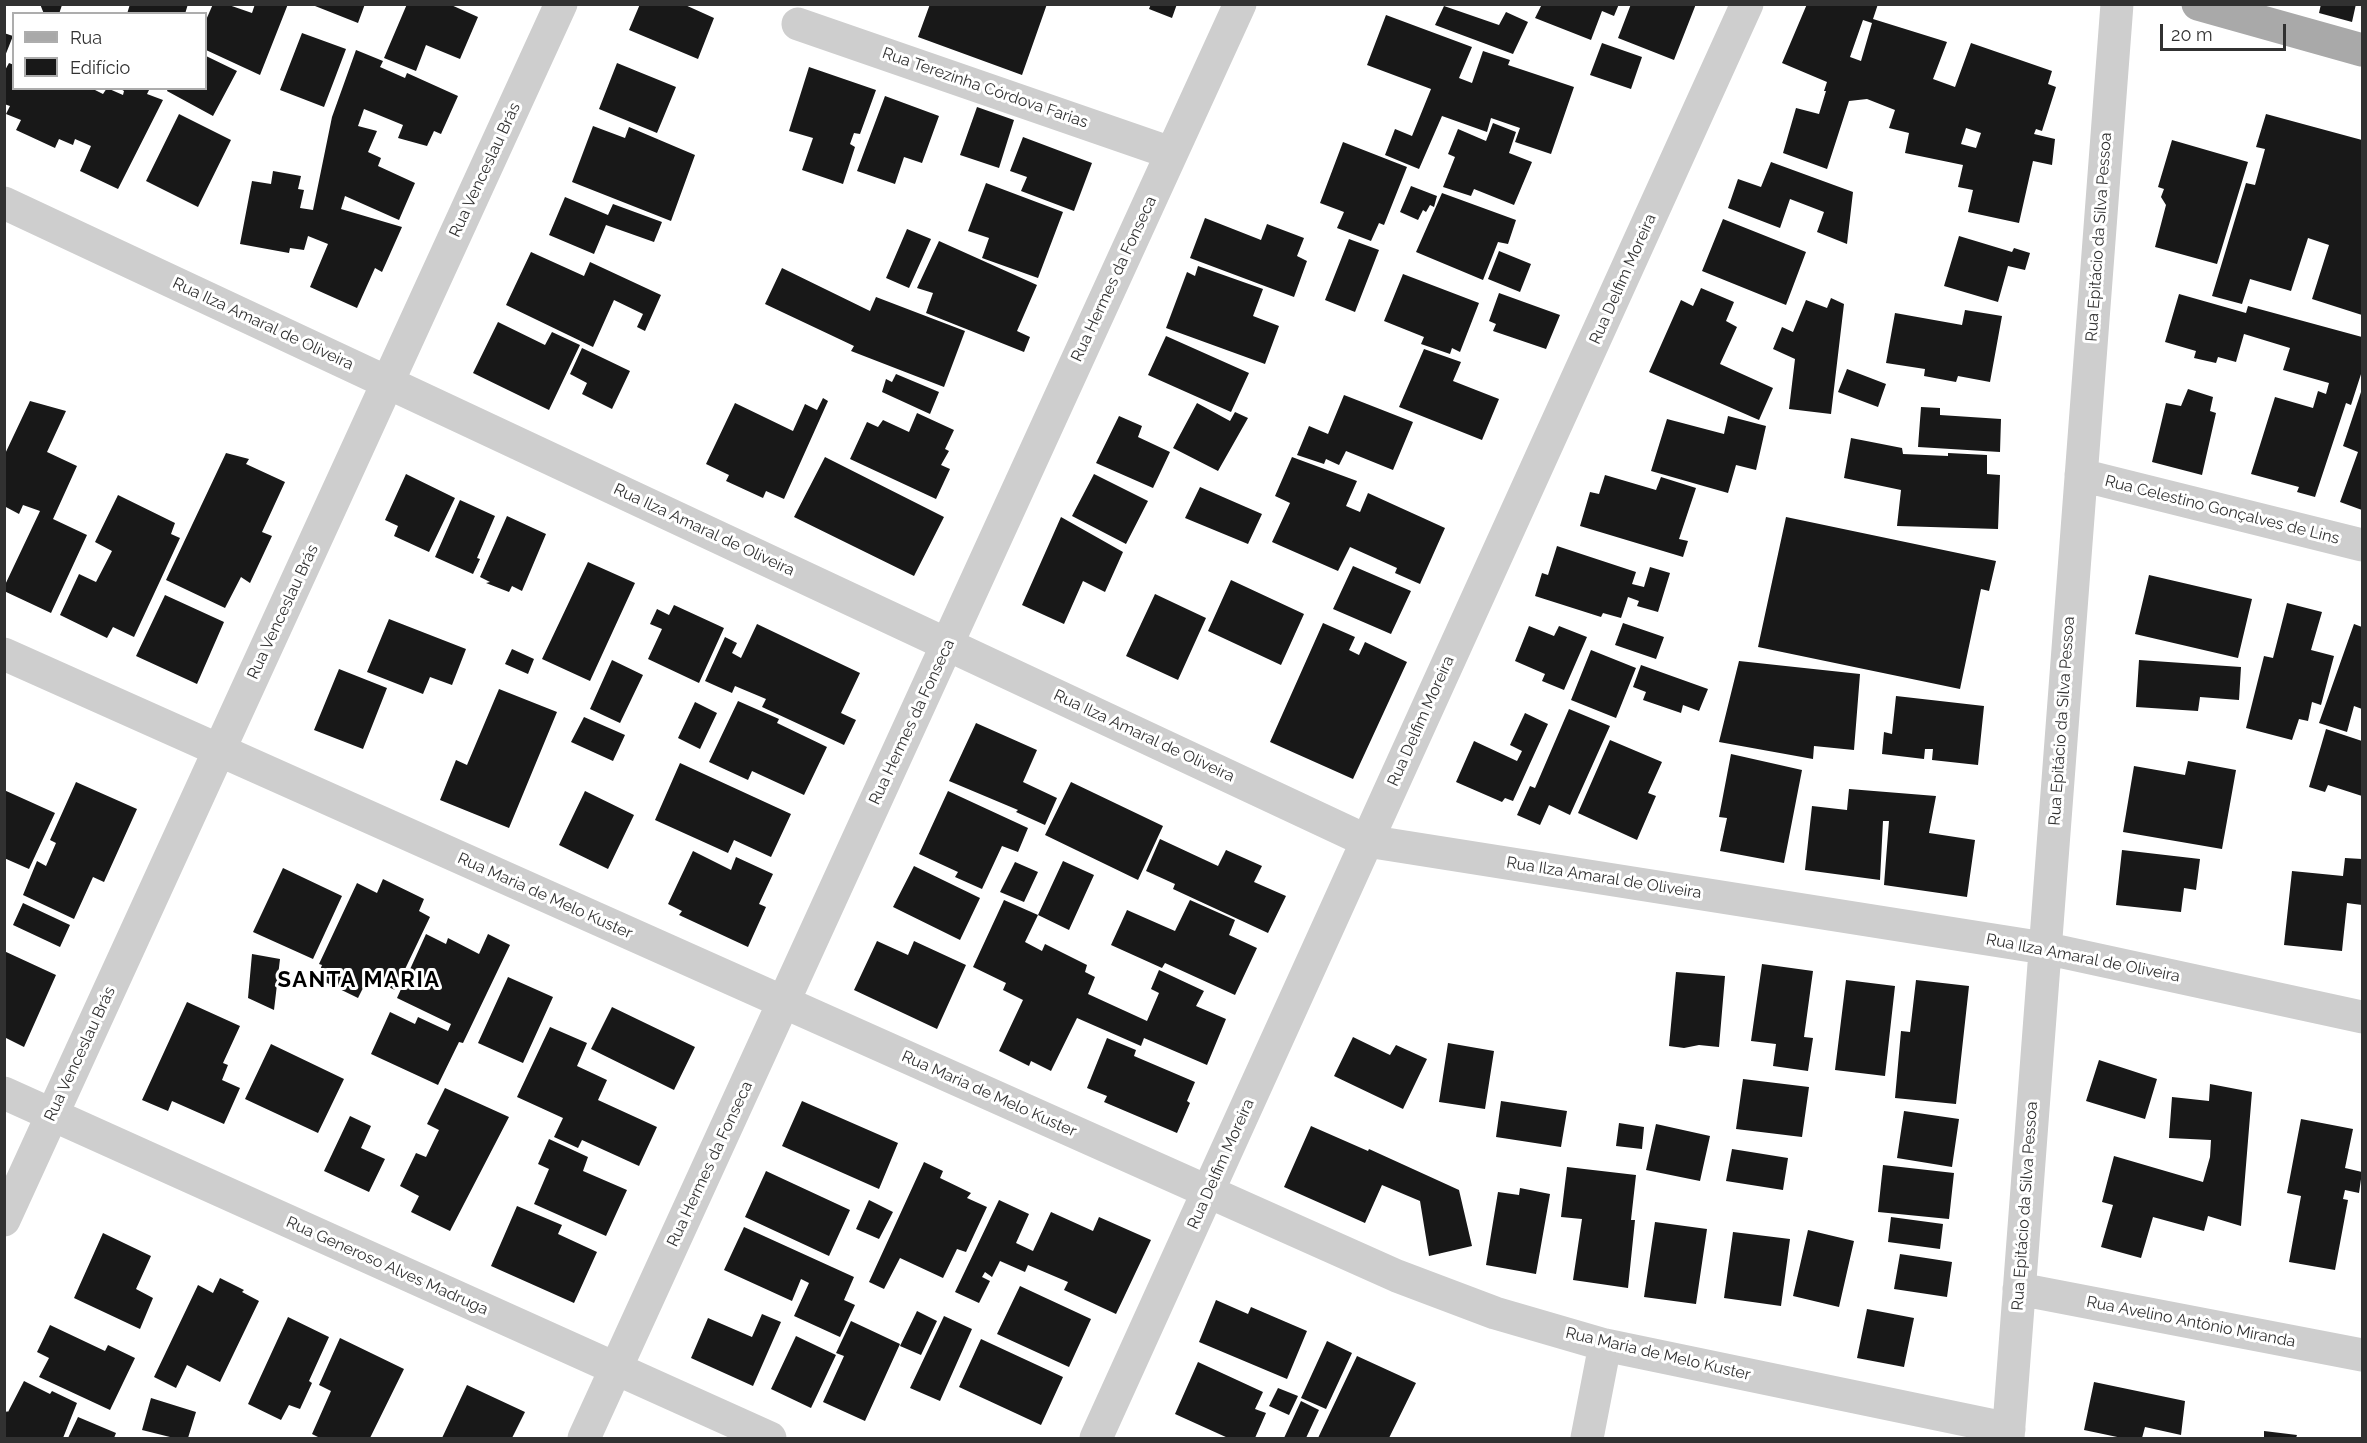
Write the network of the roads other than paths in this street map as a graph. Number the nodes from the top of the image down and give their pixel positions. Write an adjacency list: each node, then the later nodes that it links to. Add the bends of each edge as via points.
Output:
1 (561, 4): 10 (street, Rua Venceslau Brás)
2 (1240, 4): 8 (street, Rua Hermes da Fonseca)
3 (1747, 4): 16 (street, Rua Delfim Moreira)
4 (2117, 4): 11 (street, Rua Epitácio da Silva Pessoa)
5 (2198, 4): 7 (main road)
6 (798, 24): 8 (street, Rua Terezinha Córdova Farias)
7 (2362, 50)
8 (1171, 153): 13 (street, Rua Hermes da Fonseca)
9 (4, 203): 10 (street, Rua Ilza Amaral de Oliveira)
10 (388, 382): 13 (street, Rua Ilza Amaral de Oliveira); 15 (street, Rua Venceslau Brás)
11 (2081, 475): 12 (street, Rua Celestino Gonçalves de Lins); 17 (street, Rua Epitácio da Silva Pessoa)
12 (2362, 545)
13 (948, 644): 16 (street, Rua Ilza Amaral de Oliveira); 18 (street, Rua Hermes da Fonseca)
14 (4, 654): 15 (street, Rua Maria de Melo Kuster)
15 (219, 750): 18 (street, Rua Maria de Melo Kuster); 21 (street, Rua Venceslau Brás)
16 (1367, 841): 17 (street, Rua Ilza Amaral de Oliveira); 22 (street, Rua Delfim Moreira)
17 (2044, 948): 19 (street, Rua Ilza Amaral de Oliveira); 24 (street, Rua Epitácio da Silva Pessoa)
18 (784, 1002): 22 (street, Rua Maria de Melo Kuster); 27 (street, Rua Hermes da Fonseca)
19 (2362, 1017)
20 (4, 1093): 21 (street, Rua Generoso Alves Madruga)
21 (52, 1115): 23 (street, Rua Venceslau Brás); 27 (street, Rua Generoso Alves Madruga)
22 (1208, 1192): 25 (street, Rua Maria de Melo Kuster, via 1397,1276 1495,1313); 31 (street, Rua Delfim Moreira)
23 (4, 1220)
24 (2019, 1289): 26 (street, Rua Avelino Antônio Miranda); 28 (street, Rua Epitácio da Silva Pessoa)
25 (1605, 1346): 28 (street, Rua Maria de Melo Kuster); 32 (street)
26 (2362, 1355)
27 (616, 1369): 29 (street, Rua Hermes da Fonseca); 30 (street, Rua Generoso Alves Madruga)
28 (2008, 1433)
29 (584, 1438)
30 (770, 1438)
31 (1096, 1438)
32 (1587, 1438)

